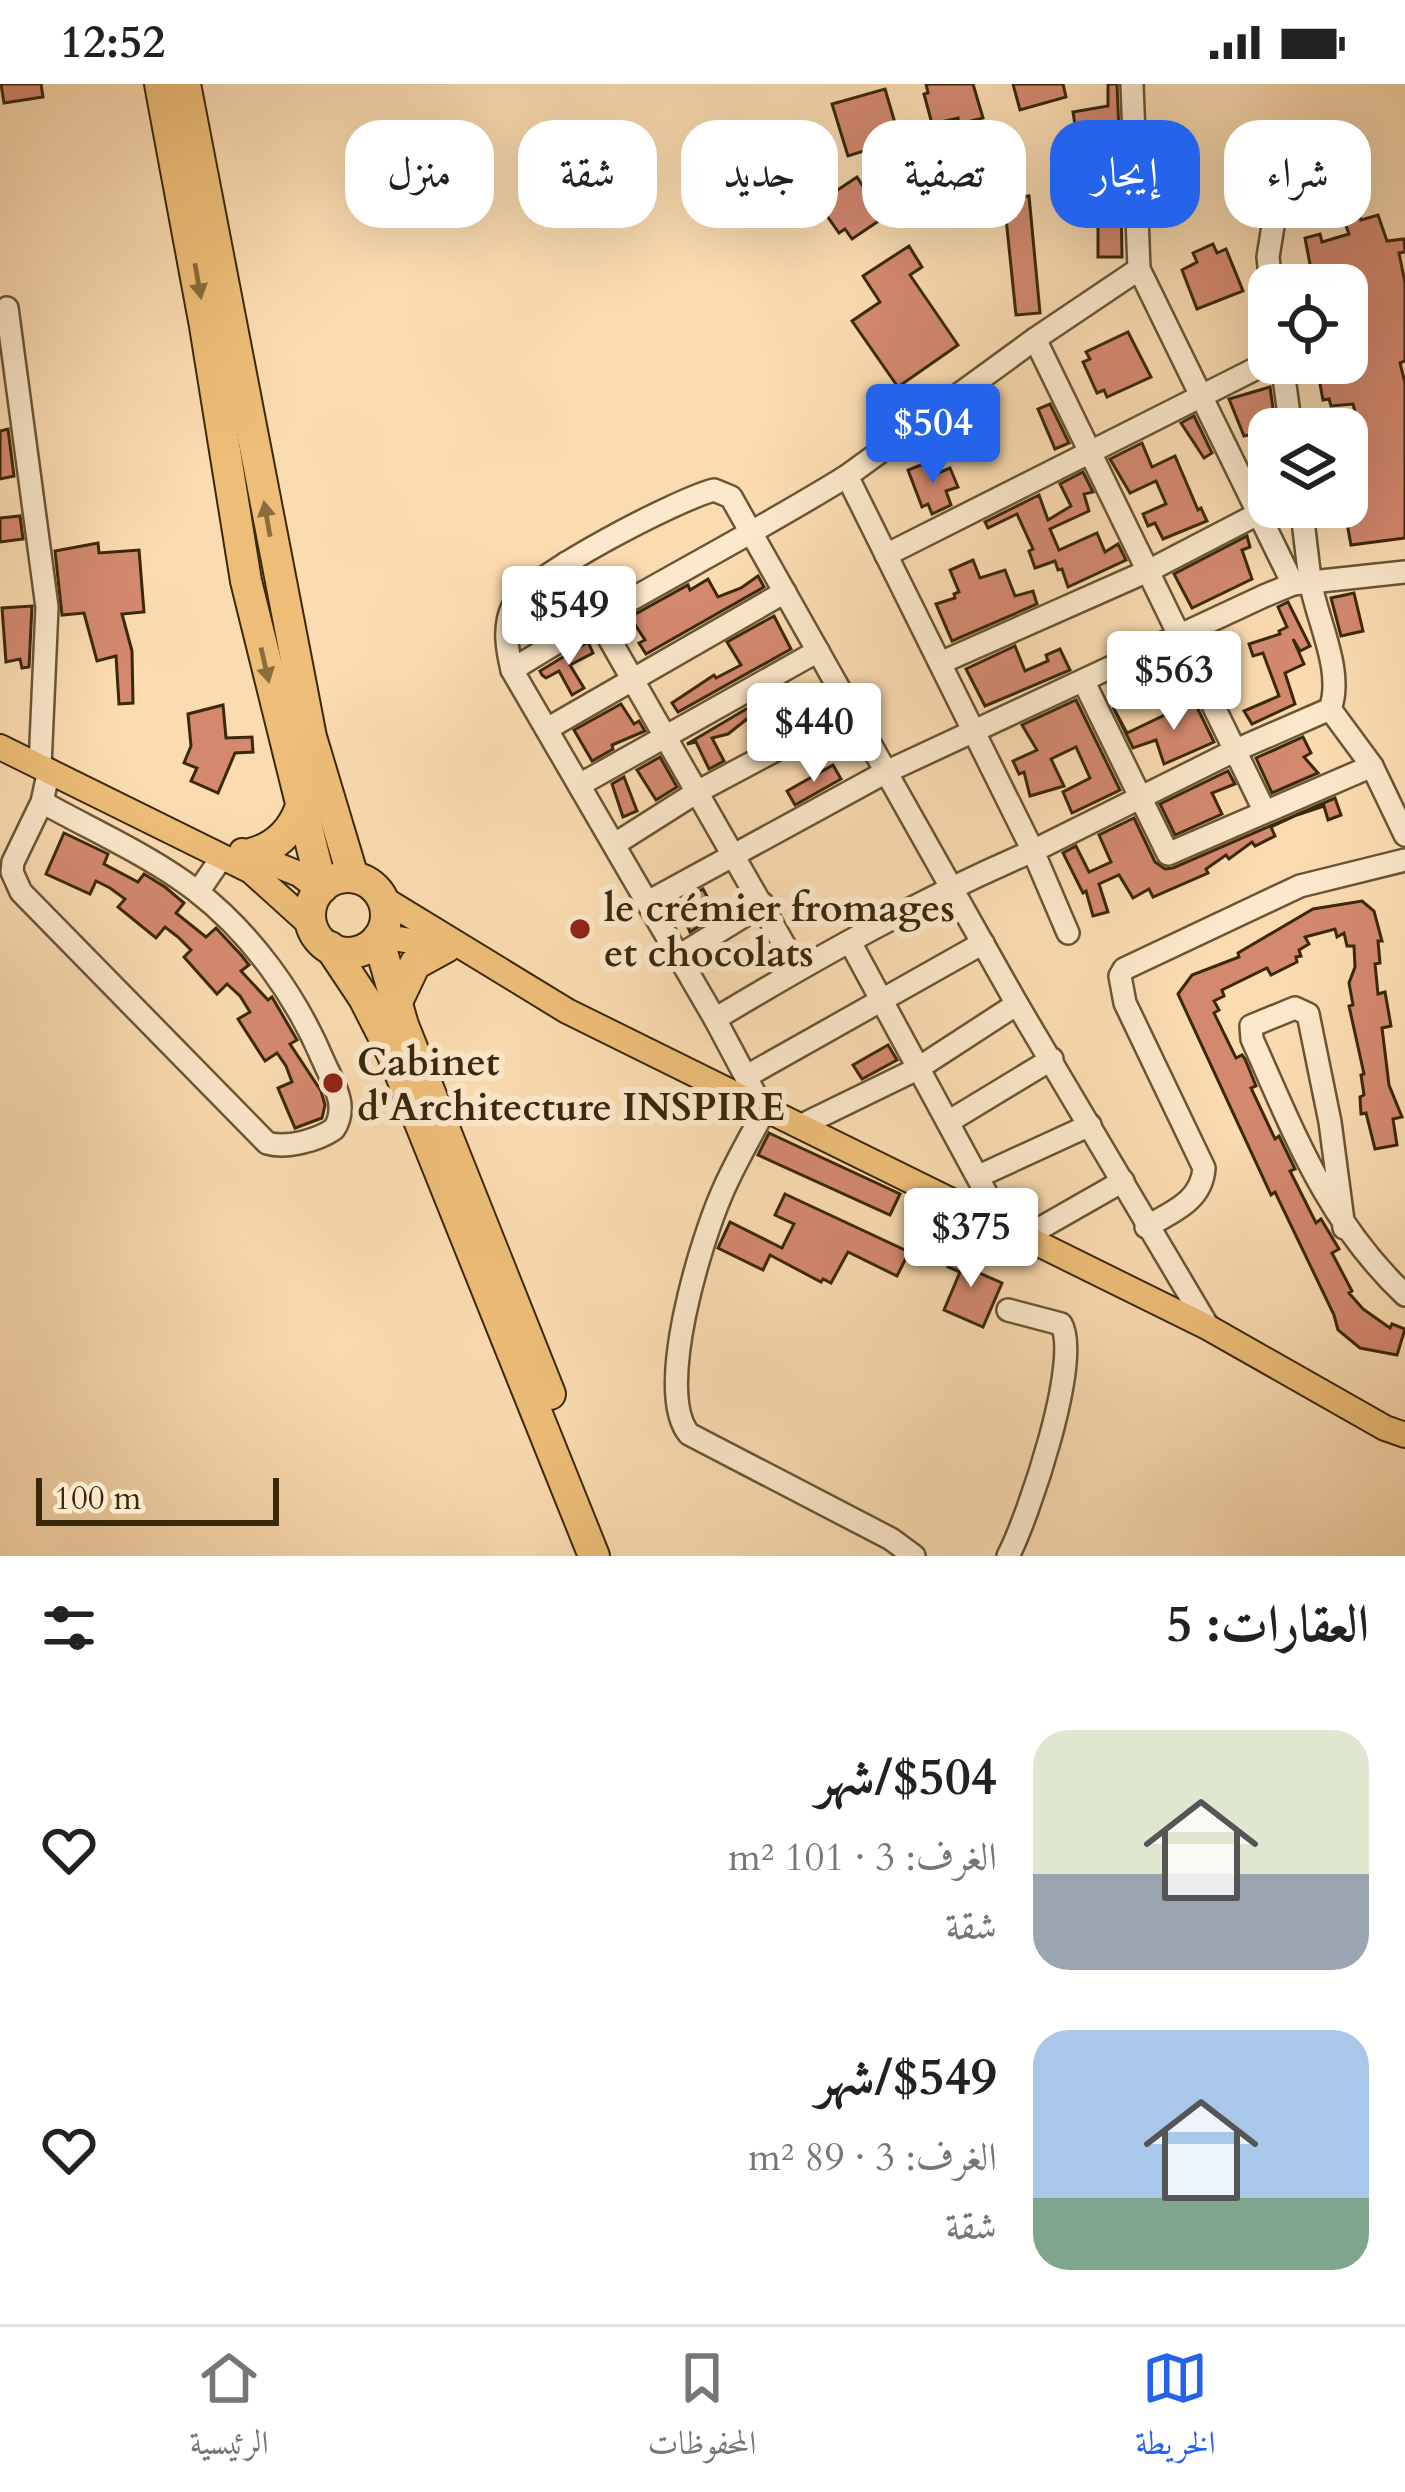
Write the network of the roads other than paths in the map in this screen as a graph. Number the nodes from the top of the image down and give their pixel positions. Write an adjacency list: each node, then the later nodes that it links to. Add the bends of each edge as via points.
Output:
1 (160, 84): 45 (highway, one-way to 45, via 246,581)
2 (185, 84): 53 (highway, one-way to 2, via 311,737)
3 (1132, 84): 6 (street)
4 (1273, 228): 5 (street)
5 (1269, 264)
6 (1139, 269): 8 (street); 10 (street)
7 (7, 308): 39 (street, via 47,608)
8 (1035, 339): 11 (street); 12 (street)
9 (1248, 372): 10 (street)
10 (1201, 396): 11 (street); 13 (street)
11 (1092, 454): 18 (street); 20 (street)
12 (847, 476): 17 (street); 18 (street)
13 (1248, 497)
14 (1248, 518): 20 (street)
15 (1265, 528): 22 (street)
16 (1301, 528): 22 (street)
17 (752, 534): 19 (street, via 731,497 714,490); 23 (street); 24 (street)
18 (886, 555): 27 (street)
19 (566, 563): 24 (street); 28 (street, via 511,610)
20 (1150, 570): 25 (street); 27 (street)
21 (1405, 572): 22 (street)
22 (1302, 584): 25 (street); 31 (street, via 1334,680)
23 (785, 592): 26 (street); 29 (street)
24 (598, 616): 28 (street); 29 (street)
25 (1180, 636): 30 (street); 37 (street)
26 (818, 651): 32 (street); 35 (street)
27 (940, 663): 34 (street)
28 (512, 670): 33 (street)
29 (633, 680): 33 (street); 35 (street)
30 (1084, 682): 34 (street); 43 (street)
31 (1330, 709): 37 (street); 38 (street)
32 (851, 710): 40 (street); 42 (street)
33 (547, 729): 41 (street)
34 (973, 734): 40 (street); 49 (street)
35 (664, 740): 41 (street); 42 (street)
36 (0, 747): 39 (main road)
37 (1236, 750): 43 (street); 46 (street)
38 (1372, 766): 46 (street); 47 (street)
39 (44, 768): 44 (street); 51 (main road)
40 (886, 772): 50 (street); 54 (street)
41 (581, 784): 48 (street)
42 (697, 792): 48 (street); 50 (street)
43 (1142, 797): 46 (street, via 1168,854); 49 (street)
44 (41, 802): 56 (street); 56 (street, via 13,862 21,892 267,1143 325,1136 340,1121 342,1104 297,1005)
45 (301, 809): 51 (highway, via 278,842); 55 (highway)
46 (1264, 810)
47 (1405, 835)
48 (615, 844): 58 (street)
49 (1033, 850): 54 (street); 60 (street)
50 (734, 852): 58 (street); 59 (street)
51 (236, 856): 55 (main road, via 299,874); 56 (street); 61 (main road)
52 (1405, 860): 81 (street, via 1300,886 1124,968 1125,1004 1204,1168 1196,1195)
53 (353, 877): 55 (highway); 57 (highway)
54 (951, 886): 63 (street); 64 (street)
55 (321, 889): 61 (highway, via 311,908)
56 (199, 892)
57 (382, 898): 62 (highway); 65 (main road)
58 (648, 902): 66 (street)
59 (763, 904): 66 (street); 67 (street)
60 (1068, 933)
61 (321, 937): 62 (highway, via 353,952); 88 (highway, via 392,1054)
62 (379, 937): 65 (main road); 69 (highway)
63 (850, 942): 67 (street); 68 (street)
64 (983, 943): 68 (street); 70 (street)
65 (453, 947): 69 (highway, via 415,964); 75 (main road)
66 (679, 956): 71 (street)
67 (798, 969): 71 (street)
68 (881, 999): 73 (street); 74 (street)
69 (395, 1004): 89 (highway)
70 (1017, 1004): 72 (street); 73 (street)
71 (716, 1019): 74 (street)
72 (1052, 1058): 76 (street); 77 (street)
73 (916, 1069): 76 (street); 78 (street)
74 (747, 1076): 75 (street)
75 (764, 1111): 78 (main road); 90 (street, via 721,1195 684,1314 679,1418 689,1434)
76 (948, 1122): 79 (street)
77 (1090, 1125): 79 (street); 80 (street)
78 (800, 1126): 83 (main road)
79 (979, 1175): 83 (street)
80 (1123, 1181): 81 (street); 83 (street)
81 (1146, 1227): 86 (street)
82 (1344, 1228): 82 (street, via 1252,1039 1258,1019 1295,1008 1308,1015); 84 (street)
83 (1014, 1233): 86 (main road)
84 (1405, 1294)
85 (1008, 1310): 91 (street, via 1061,1324 1068,1343 1050,1441)
86 (1209, 1328): 87 (main road)
87 (1405, 1435)
88 (594, 1556)
89 (614, 1556)
90 (914, 1556)
91 (1008, 1556)

